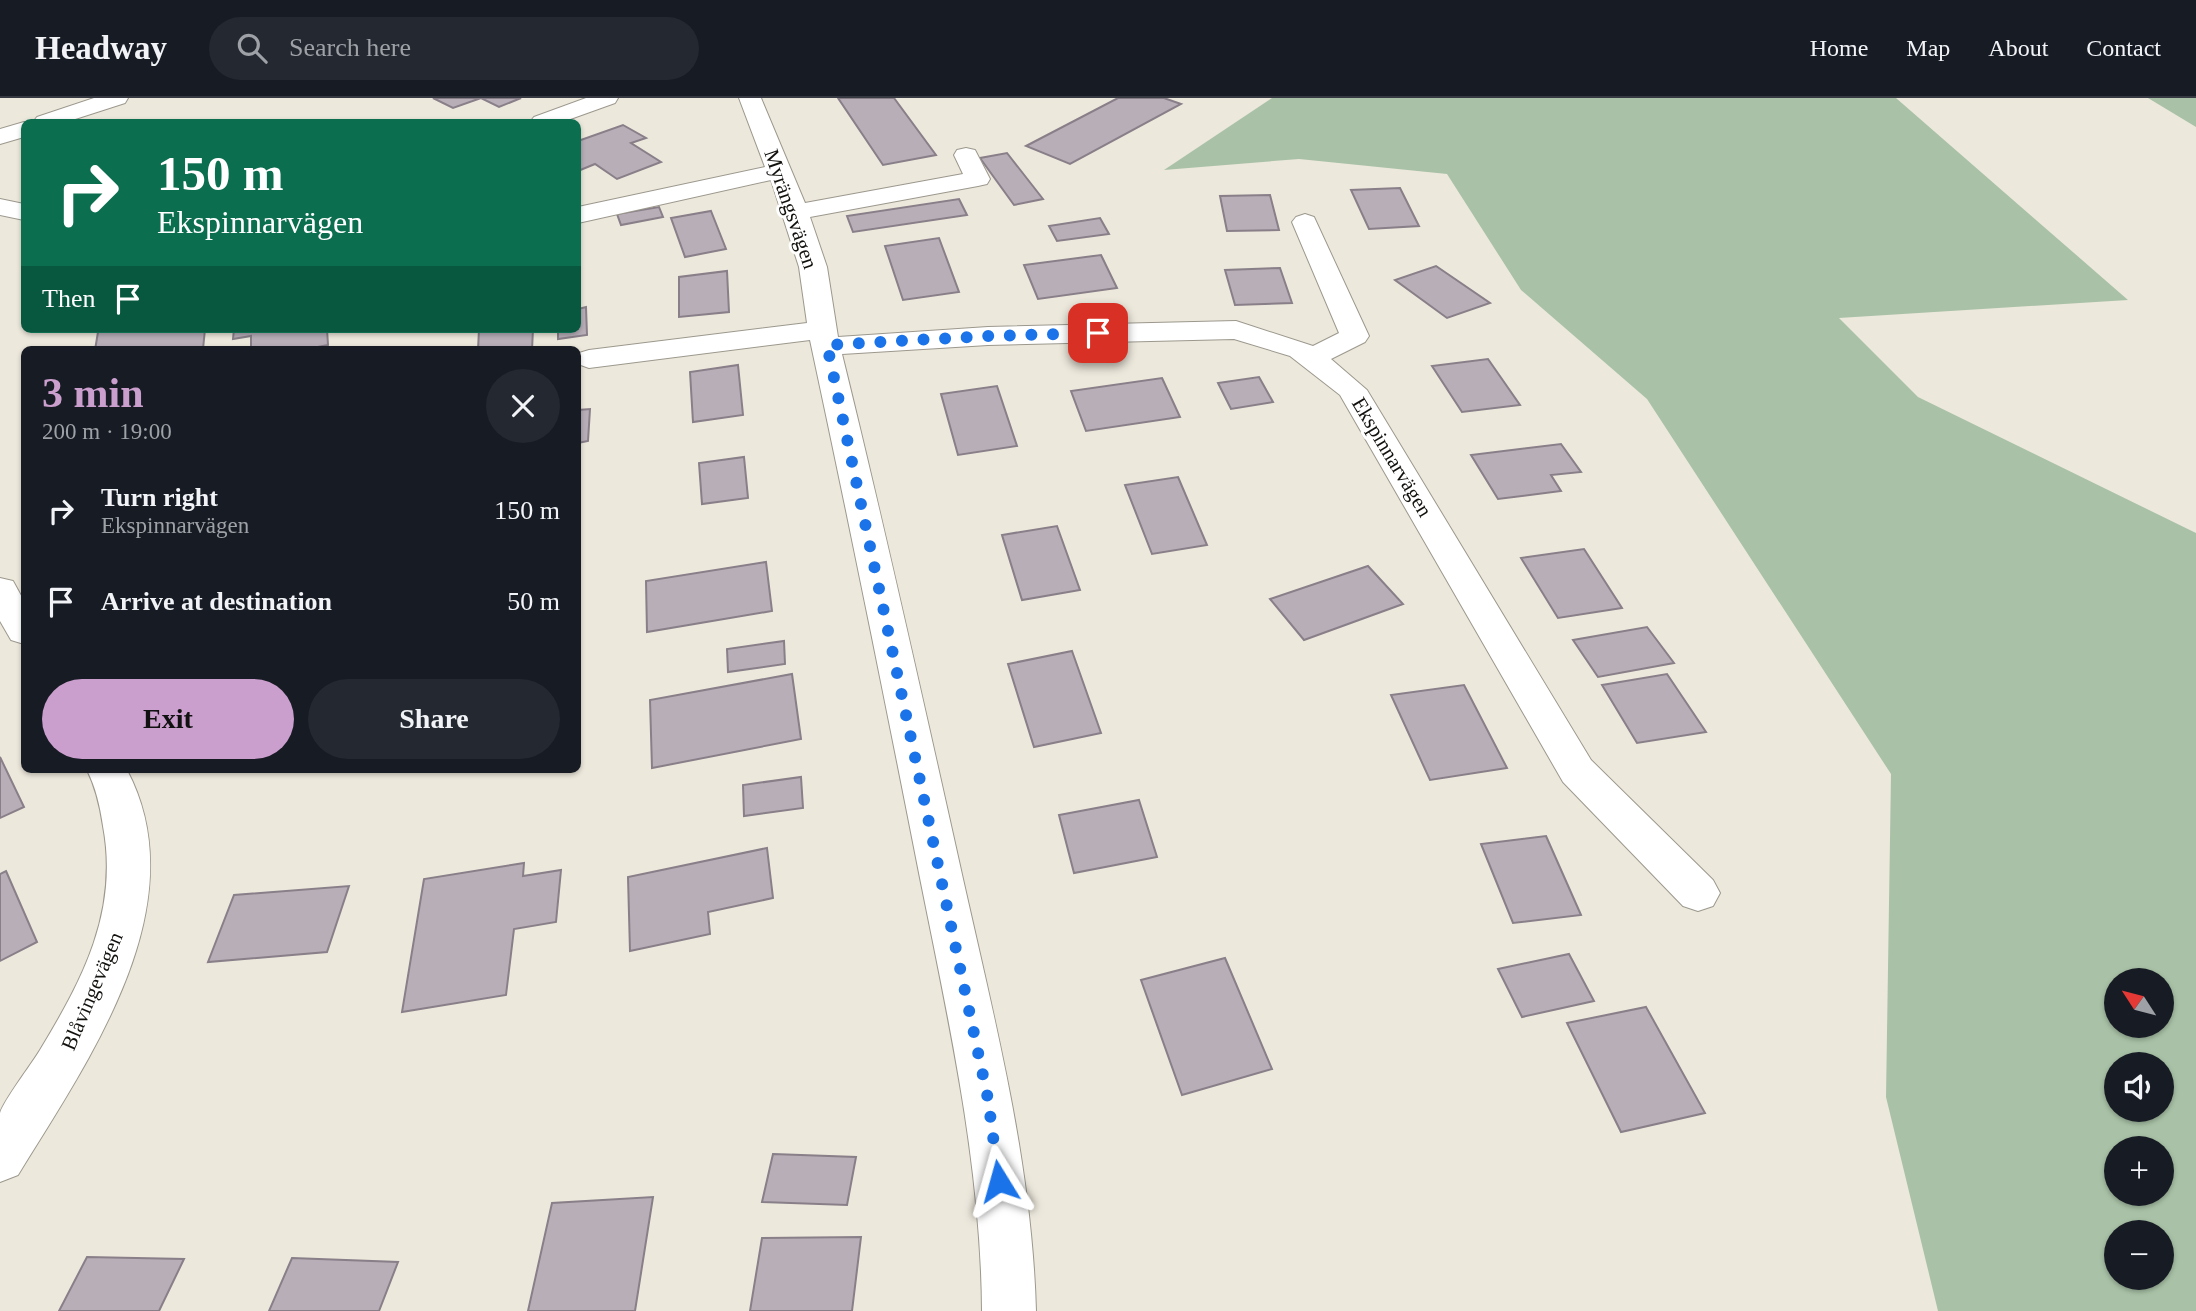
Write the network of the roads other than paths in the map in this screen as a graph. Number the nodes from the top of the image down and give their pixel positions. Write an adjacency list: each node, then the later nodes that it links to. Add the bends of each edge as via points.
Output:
1 (117, 98): 4 (street)
2 (607, 98): 5 (street)
3 (750, 98): 9 (street, Myrängsvägen)
4 (54, 119)
5 (550, 119)
6 (21, 130): 7 (street)
7 (0, 137)
8 (966, 155): 12 (street, via 978,179)
9 (779, 171): 12 (street, Myrängsvägen); 13 (street)
10 (0, 207): 11 (street)
11 (21, 211)
12 (796, 212): 15 (street, Myrängsvägen, via 813,267)
13 (581, 214)
14 (1306, 222): 16 (street, via 1355,336)
15 (824, 338): 16 (street, Ekspinnarvägen, via 1236,330 1300,350); 17 (street, Ekspinnarvägen); 23 (street, Myrängsvägen, via 988,1099 1008,1248)
16 (1311, 358): 21 (street, Ekspinnarvägen, via 1352,390 1577,771)
17 (589, 359)
18 (0, 590): 19 (street)
19 (21, 626)
20 (109, 773): 22 (street, Blåvingevägen, via 118,789 129,851 125,911 111,957 65,1055)
21 (1698, 892)
22 (0, 1158)
23 (1009, 1311)

